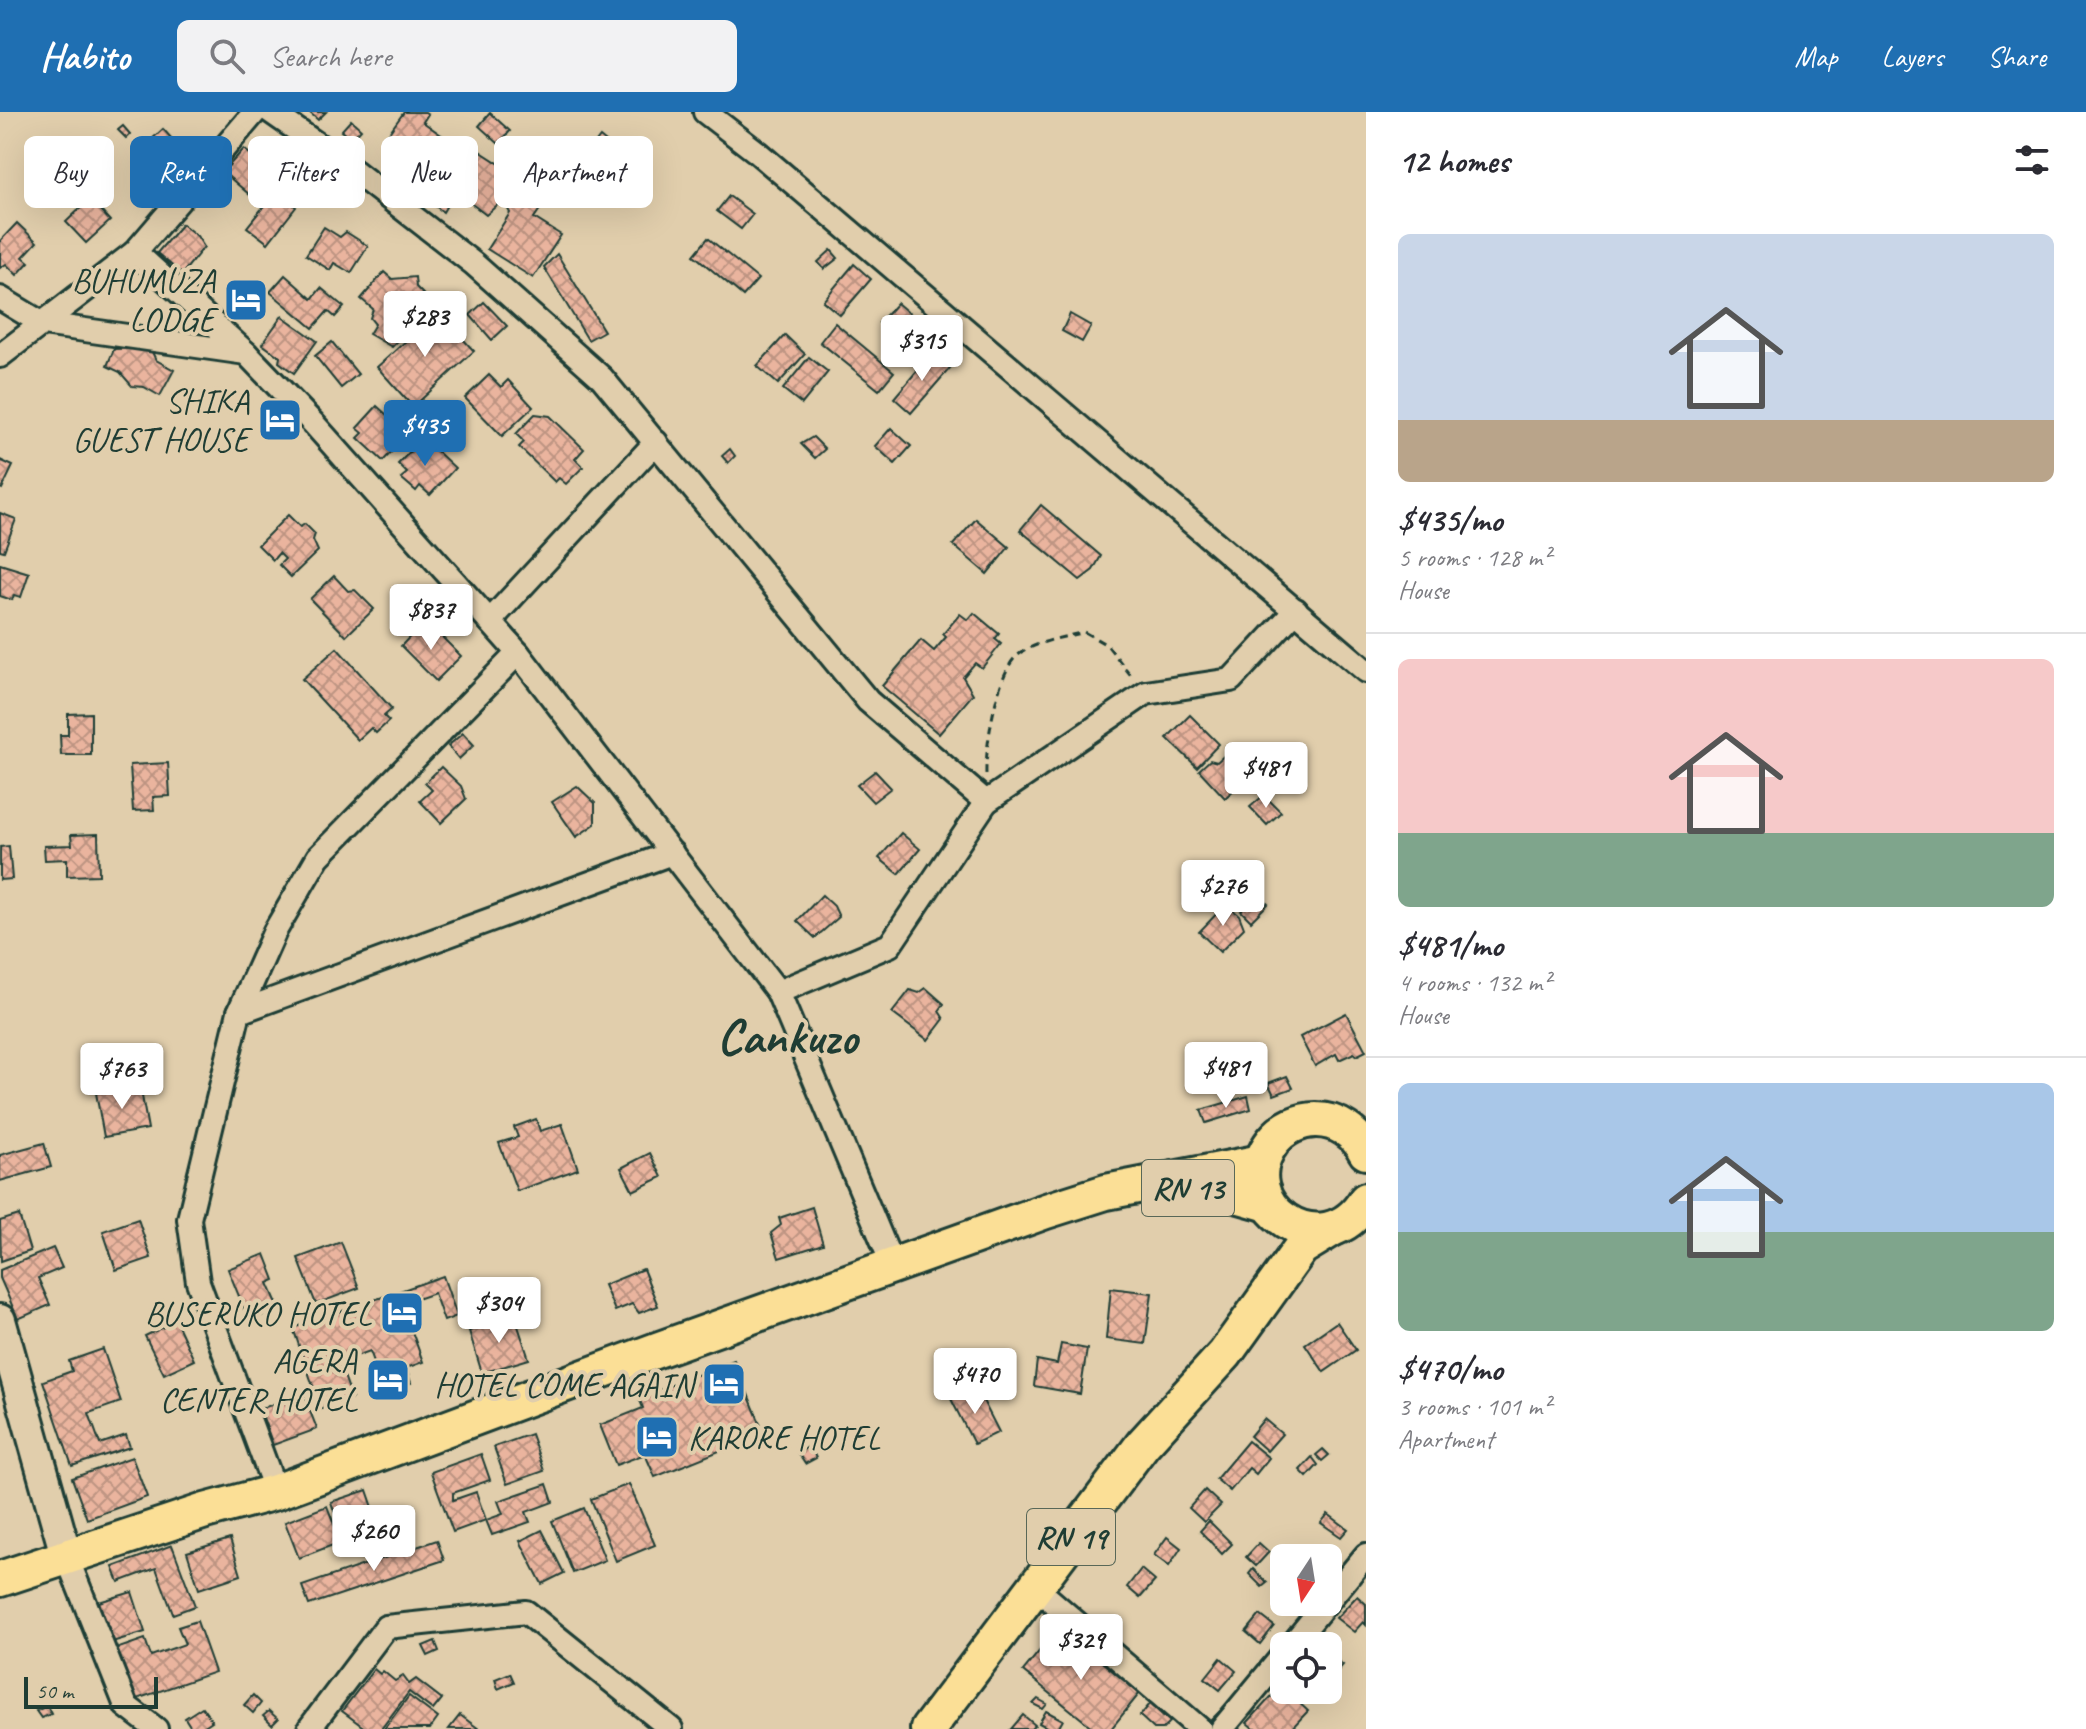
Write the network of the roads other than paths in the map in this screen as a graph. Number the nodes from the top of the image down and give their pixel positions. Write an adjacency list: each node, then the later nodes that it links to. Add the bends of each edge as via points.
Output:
1 (255, 112): 4 (street)
2 (271, 112): 9 (street, via 395,201 518,301 602,378)
3 (705, 112): 10 (street)
4 (135, 252): 6 (street); 7 (street)
5 (0, 298): 6 (street)
6 (43, 324): 7 (street); 8 (street)
7 (246, 353): 11 (street)
8 (0, 356)
9 (656, 442): 11 (street); 14 (street, via 868,701)
10 (1296, 610): 13 (street); 14 (street, via 1231,680 1146,693)
11 (490, 621): 12 (street)
12 (518, 653): 15 (street); 17 (street, via 318,857 275,931)
13 (1366, 671)
14 (986, 802): 16 (street, via 890,945)
15 (672, 853): 16 (street); 17 (street)
16 (778, 992): 24 (street)
17 (239, 1012): 27 (street, via 189,1219 198,1282)
18 (1358, 1130): 19 (main road, RN 13, via 1316,1120 1288,1128 1276,1137)
19 (1262, 1162): 20 (main road, RN 13); 22 (main road, RN 13, via 1260,1176)
20 (1106, 1192): 22 (main road, RN 13, via 1196,1188 1233,1194); 24 (main road, RN 13)
21 (1366, 1200): 23 (main road, via 1356,1214)
22 (1278, 1214): 23 (main road, RN 13, via 1317,1231); 26 (main road, RN 19)
23 (1332, 1229): 26 (main road, RN 19, via 1301,1248)
24 (893, 1266): 27 (main road, RN 13)
25 (0, 1320): 28 (main road)
26 (1225, 1354): 32 (main road, RN 19, via 1143,1444)
27 (276, 1492): 28 (main road, RN 13)
28 (66, 1555): 30 (main road, RN 13); 36 (street, via 126,1706)
29 (1366, 1555): 31 (street)
30 (0, 1579)
31 (1342, 1585)
32 (1034, 1586): 39 (main road, RN 19); 40 (street)
33 (1316, 1616): 34 (street)
34 (1303, 1632)
35 (1270, 1671): 41 (street)
36 (156, 1729)
37 (309, 1729): 38 (street, via 386,1627 526,1612)
38 (671, 1729)
39 (928, 1729)
40 (1200, 1729)
41 (1222, 1729)

